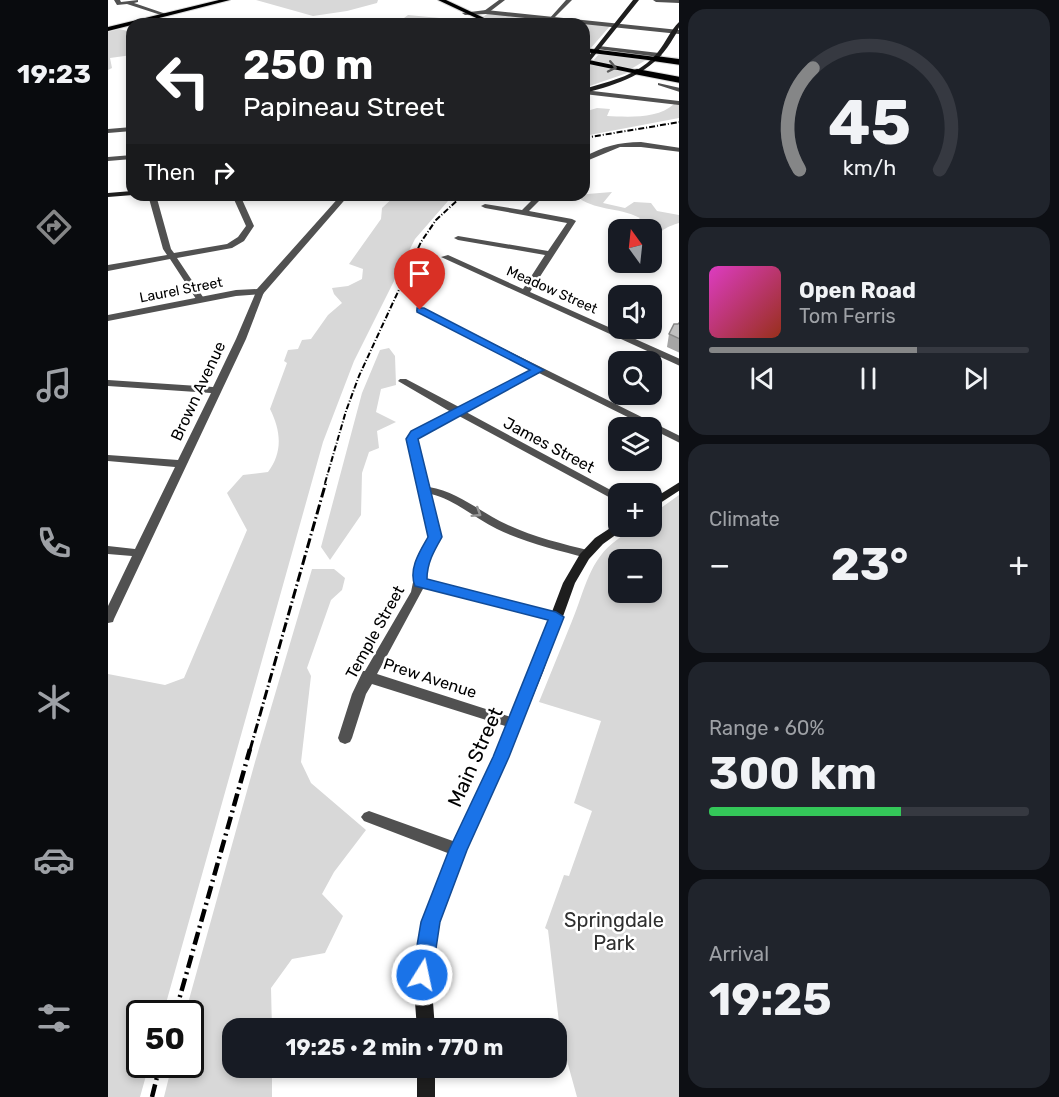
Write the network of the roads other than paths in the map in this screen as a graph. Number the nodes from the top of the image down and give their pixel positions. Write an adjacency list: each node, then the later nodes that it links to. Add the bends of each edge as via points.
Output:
1 (140, 0): 10 (street)
2 (227, 0): 13 (main road)
3 (441, 0): 12 (main road)
4 (502, 0): 11 (street)
5 (569, 0): 17 (street)
6 (636, 0): 20 (main road)
7 (656, 0): 9 (street)
8 (117, 2): 10 (street)
9 (679, 2)
10 (129, 3): 13 (street)
11 (486, 12): 12 (street); 17 (street)
12 (470, 14): 15 (main road); 16 (main road)
13 (166, 15): 14 (main road)
14 (154, 18)
15 (477, 18)
16 (480, 18)
17 (551, 18)
18 (590, 22): 20 (street)
19 (126, 25): 21 (main road)
20 (616, 25): 22 (street); 24 (main road)
21 (108, 29)
22 (677, 31): 26 (main road)
23 (590, 50): 24 (main road)
24 (597, 50): 25 (main road); 26 (main road)
25 (590, 57)
26 (658, 57): 27 (highway); 29 (main road)
27 (679, 62)
28 (590, 64): 29 (main road, one-way to 29)
29 (637, 72): 30 (highway); 32 (main road)
30 (679, 80)
31 (660, 84): 33 (street)
32 (590, 90)
33 (679, 90)
34 (590, 93): 35 (street)
35 (679, 103)
36 (126, 130): 37 (street)
37 (108, 131)
38 (679, 150): 39 (street, via 623,143)
39 (590, 157)
40 (126, 158): 41 (street)
41 (108, 159)
42 (126, 194): 43 (main road)
43 (108, 195)
44 (154, 201): 52 (street)
45 (238, 201): 52 (street, via 249,229 232,244)
46 (340, 201): 55 (street, Brown Avenue)
47 (535, 201): 49 (street)
48 (485, 206): 49 (street)
49 (524, 212): 51 (street, via 572,220)
50 (458, 238): 51 (street)
51 (552, 254): 56 (street)
52 (171, 256): 54 (street); 57 (street)
53 (445, 257): 56 (street, Meadow Street)
54 (108, 268)
55 (260, 292): 57 (street, Laurel Street); 64 (street, Brown Avenue)
56 (525, 293): 60 (street, Meadow Street)
57 (201, 300): 59 (street, Laurel Street)
58 (420, 310): 61 (street)
59 (108, 318)
60 (679, 363)
61 (538, 370): 65 (street, Temple Street); 66 (street)
62 (403, 381): 65 (street, James Street)
63 (108, 383): 64 (street)
64 (216, 390): 68 (street, Brown Avenue)
65 (457, 412): 70 (street, Temple Street, via 412,439); 71 (street, James Street)
66 (679, 440)
67 (108, 458): 68 (street)
68 (182, 464): 75 (street, Brown Avenue)
69 (679, 486): 72 (main road)
70 (424, 490): 76 (street, one-way to 76, via 457,500 520,535); 77 (street, Temple Street, via 435,537 425,554)
71 (608, 494)
72 (662, 498)
73 (608, 535): 76 (main road, Main Street)
74 (108, 550): 75 (street)
75 (139, 553): 79 (street, Brown Avenue)
76 (587, 554): 78 (main road, Main Street, via 569,583)
77 (420, 582): 78 (street); 80 (street, Temple Street)
78 (556, 617): 81 (main road, Main Street)
79 (108, 619)
80 (368, 675): 81 (street, Prew Avenue); 82 (street, Temple Street)
81 (515, 724): 84 (main road, Main Street)
82 (345, 738)
83 (369, 817): 84 (street)
84 (458, 850): 85 (main road, Main Street, via 431,922 422,975)
85 (425, 1018)
86 (426, 1078): 87 (main road)
87 (426, 1097)

